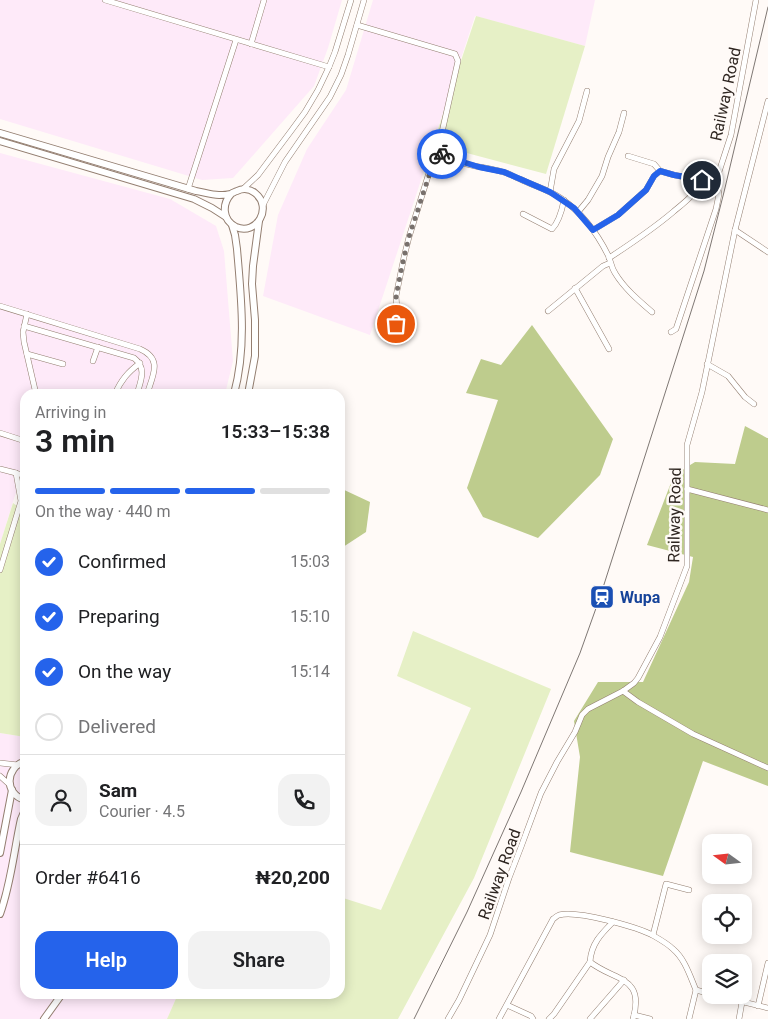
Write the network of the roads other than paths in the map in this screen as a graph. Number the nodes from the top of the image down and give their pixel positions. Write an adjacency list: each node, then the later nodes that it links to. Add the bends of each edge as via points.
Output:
1 (105, 0): 7 (street)
2 (264, 0): 8 (street)
3 (351, 0): 9 (street)
4 (364, 0): 6 (street)
5 (756, 0): 19 (street, Railway Road, via 731,135)
6 (357, 25): 15 (street, via 455,54 457,65 440,141); 25 (street, via 341,75 330,97 285,162)
7 (236, 40): 8 (street); 20 (street)
8 (251, 44): 9 (street)
9 (329, 67): 21 (street, via 305,112 258,175)
10 (587, 91): 22 (street, via 579,122 554,169)
11 (768, 101): 32 (street, Railway Road)
12 (624, 113): 26 (street, via 602,176)
13 (0, 133): 20 (street)
14 (0, 142): 28 (street, via 194,199)
15 (443, 154): 22 (street, via 504,172); 40 (street, via 434,160 409,237 396,296)
16 (628, 156): 17 (street, via 654,164)
17 (660, 171): 18 (street); 31 (street, via 646,190 618,215)
18 (702, 180): 19 (street); 34 (street, via 686,202)
19 (716, 181): 42 (street, Railway Road, via 716,209 676,329)
20 (188, 189): 23 (street, via 217,195)
21 (243, 189): 23 (street); 25 (street, via 254,192)
22 (550, 192): 24 (street)
23 (231, 194): 28 (street, via 225,205)
24 (564, 200): 26 (street); 27 (street, via 552,229)
25 (263, 205): 29 (street)
26 (578, 212): 31 (street)
27 (523, 214)
28 (226, 217): 30 (street)
29 (259, 221): 30 (street, via 250,228); 55 (street, via 252,284 255,356)
30 (232, 225): 54 (street, via 237,248 242,337)
31 (593, 230): 34 (street)
32 (735, 230): 33 (street); 49 (street, Railway Road)
33 (768, 252)
34 (610, 260): 35 (street); 38 (street, via 627,289)
35 (575, 288): 37 (street); 44 (street)
36 (0, 306): 39 (street)
37 (548, 311)
38 (652, 312)
39 (27, 314): 41 (street); 53 (street, via 147,352 155,364)
40 (396, 324)
41 (24, 326): 43 (street); 45 (street)
42 (670, 332)
43 (98, 347): 46 (street); 47 (street, via 129,356)
44 (609, 349)
45 (27, 354): 48 (street); 50 (street)
46 (94, 361)
47 (140, 363): 51 (street, via 125,375); 52 (street, via 143,373)
48 (63, 364)
49 (707, 364): 56 (street, via 728,376); 63 (street, Railway Road, via 687,445)
50 (35, 389)
51 (117, 389)
52 (138, 389)
53 (149, 389)
54 (235, 389)
55 (249, 389)
56 (754, 404)
57 (0, 433): 58 (street)
58 (20, 439)
59 (0, 470): 60 (street)
60 (16, 473): 61 (street); 62 (street)
61 (20, 474)
62 (20, 487)
63 (687, 489): 65 (street); 67 (street, Railway Road, via 687,566 660,638 638,678)
64 (20, 507): 66 (street)
65 (768, 510)
66 (0, 570)
67 (623, 691): 70 (street, via 693,734); 93 (street, Railway Road, via 582,715 541,793 490,935)
68 (0, 763): 69 (street)
69 (18, 765): 72 (street, via 11,774)
70 (768, 768)
71 (0, 776): 72 (street)
72 (11, 788): 73 (street); 75 (street)
73 (20, 797)
74 (20, 824): 77 (street)
75 (0, 853)
76 (689, 890): 79 (street, via 666,884)
77 (0, 914)
78 (613, 922): 79 (street); 80 (street, via 598,937); 88 (street, via 568,915 553,920)
79 (653, 935): 83 (street, via 679,955)
80 (590, 962): 82 (street); 96 (street)
81 (768, 963): 89 (street)
82 (624, 980): 91 (street, via 634,988 637,1002); 97 (street)
83 (696, 990): 84 (street); 99 (street)
84 (702, 992)
85 (58, 999): 92 (street)
86 (742, 1004): 100 (street)
87 (750, 1004): 89 (street)
88 (507, 1005): 94 (street); 95 (street)
89 (758, 1006): 90 (street)
90 (768, 1008)
91 (634, 1017): 98 (street)
92 (44, 1019)
93 (448, 1019)
94 (499, 1019)
95 (533, 1019)
96 (548, 1019)
97 (590, 1019)
98 (650, 1019)
99 (689, 1019)
100 (739, 1019)

